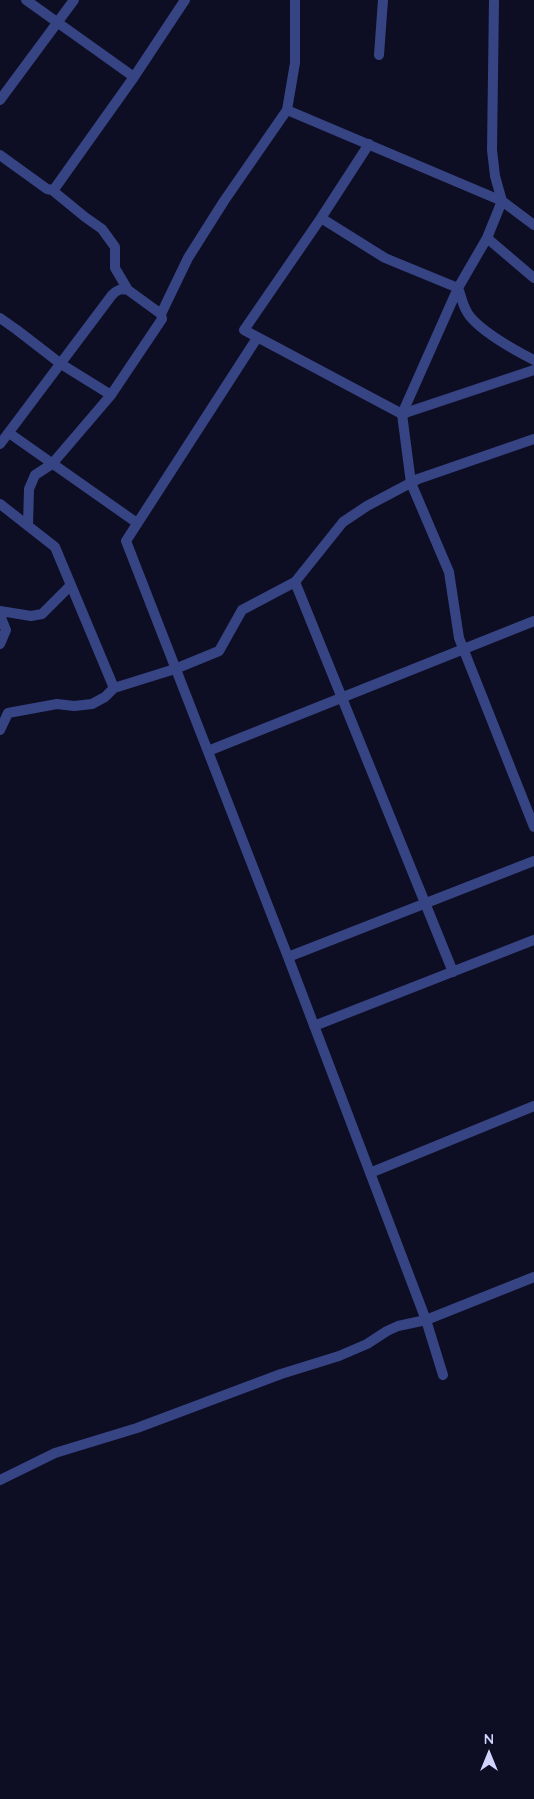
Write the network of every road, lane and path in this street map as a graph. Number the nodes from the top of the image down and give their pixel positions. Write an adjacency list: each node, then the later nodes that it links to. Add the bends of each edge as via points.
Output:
1 (26, 0): 7 (street)
2 (74, 0): 7 (street)
3 (185, 0): 9 (street)
4 (296, 0): 11 (street, via 295,63)
5 (383, 0): 8 (street)
6 (494, 0): 15 (street, via 492,150 494,176)
7 (58, 23): 9 (street); 10 (street)
8 (379, 55)
9 (134, 77): 14 (street)
10 (0, 100)
11 (287, 110): 12 (street); 22 (street, via 193,250)
12 (369, 144): 15 (street); 16 (street)
13 (0, 155): 14 (street)
14 (52, 190): 21 (street, via 106,234 116,251 117,274)
15 (502, 201): 17 (street); 18 (street)
16 (321, 218): 20 (street, via 385,258); 24 (street, via 244,330)
17 (534, 225)
18 (487, 238): 19 (street); 20 (street)
19 (534, 278)
20 (458, 288): 25 (street, via 466,312 476,324); 29 (street)
21 (128, 290): 22 (street); 26 (street, via 116,290)
22 (161, 314): 28 (street, via 160,324)
23 (0, 318): 26 (street)
24 (257, 338): 29 (street); 36 (street)
25 (534, 360)
26 (62, 364): 28 (street); 30 (street)
27 (534, 370): 29 (street)
28 (111, 396): 33 (street)
29 (402, 414): 34 (street)
30 (9, 433): 32 (street); 33 (street)
31 (534, 439): 34 (street)
32 (0, 444)
33 (52, 464): 36 (street); 37 (street, via 35,475 29,489)
34 (411, 483): 38 (street, via 343,522); 44 (street, via 449,572)
35 (0, 504): 37 (street)
36 (137, 524): 45 (street, via 126,541)
37 (28, 526): 39 (street, via 55,547)
38 (295, 582): 45 (street, via 242,610 219,651); 47 (street)
39 (70, 586): 40 (street, via 42,614 31,616); 46 (street)
40 (0, 611)
41 (0, 615): 43 (street, via 6,630)
42 (534, 621): 44 (street)
43 (0, 644)
44 (463, 649): 47 (street); 51 (street)
45 (176, 669): 46 (street); 50 (street)
46 (114, 688): 48 (street, via 92,704 56,704)
47 (342, 698): 50 (street); 53 (street)
48 (4, 713): 49 (street)
49 (0, 730)
50 (208, 751): 55 (street)
51 (534, 827)
52 (534, 861): 53 (street)
53 (425, 904): 55 (street); 56 (street)
54 (534, 940): 56 (street)
55 (288, 957): 57 (street)
56 (452, 972): 57 (street)
57 (314, 1026): 59 (street)
58 (534, 1106): 59 (street)
59 (370, 1173): 61 (street)
60 (534, 1277): 61 (street)
61 (426, 1320): 62 (street); 63 (street, via 398,1326 340,1356 281,1374 137,1428 55,1453)
62 (443, 1375)
63 (0, 1480)

